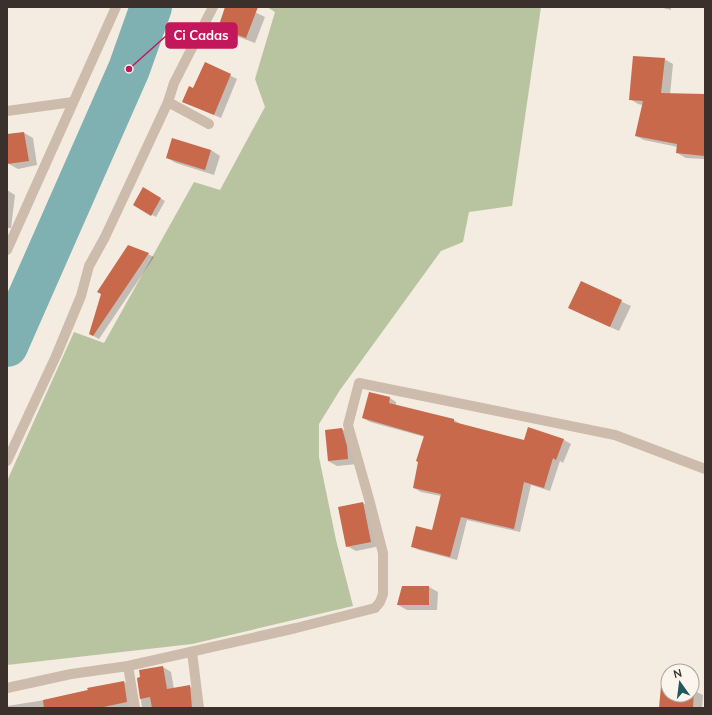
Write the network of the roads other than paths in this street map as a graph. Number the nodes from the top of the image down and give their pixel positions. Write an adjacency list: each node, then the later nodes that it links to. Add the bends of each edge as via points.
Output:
1 (116, 7): 3 (street)
2 (213, 7): 4 (street, via 174,83)
3 (73, 102): 5 (street); 7 (street)
4 (168, 102): 6 (street); 8 (street, via 89,266 81,296 56,356)
5 (7, 111)
6 (209, 124)
7 (7, 250)
8 (7, 461)
9 (705, 469): 10 (street, via 615,435 359,383 348,425 383,553 383,594 380,602 366,611)
10 (192, 652): 11 (street); 14 (street)
11 (128, 666): 12 (street, via 71,674); 13 (street)
12 (7, 688)
13 (135, 708)
14 (199, 708)

